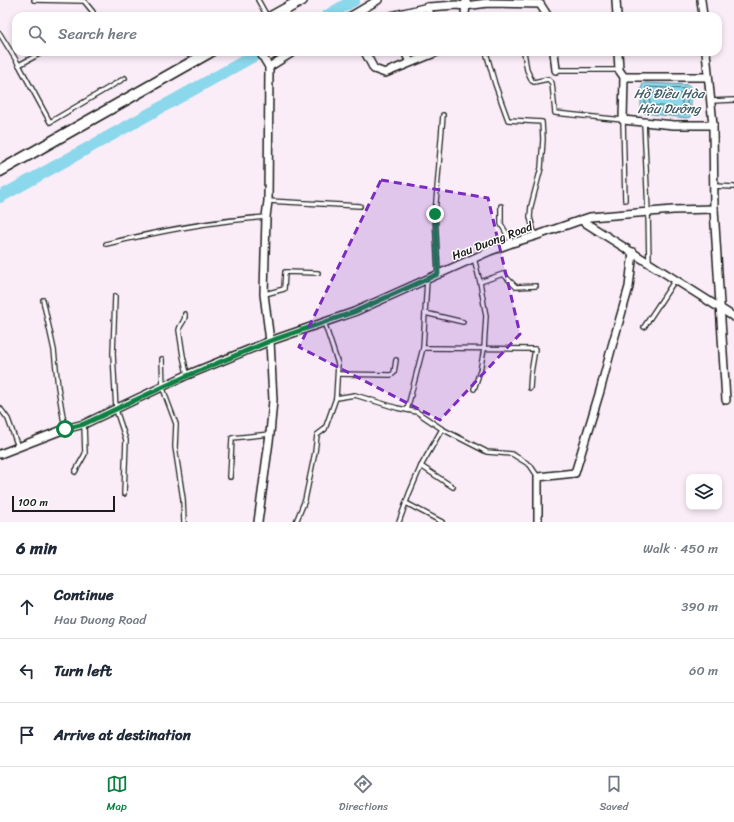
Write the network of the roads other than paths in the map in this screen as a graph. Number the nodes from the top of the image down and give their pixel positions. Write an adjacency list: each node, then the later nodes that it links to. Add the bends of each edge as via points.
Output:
1 (34, 0): 9 (lane, via 84,1)
2 (258, 0): 10 (lane)
3 (378, 0): 12 (street)
4 (616, 0): 16 (street)
5 (701, 0): 17 (street)
6 (297, 1): 11 (street)
7 (465, 3): 8 (street); 15 (street, via 540,4)
8 (428, 8): 13 (street); 14 (street)
9 (93, 12)
10 (265, 12)
11 (279, 12)
12 (358, 12)
13 (409, 12)
14 (429, 12)
15 (545, 12)
16 (617, 12)
17 (702, 12)
18 (0, 34): 19 (lane)
19 (12, 54)
20 (13, 56): 34 (lane)
21 (36, 56): 34 (lane)
22 (203, 56): 47 (street)
23 (262, 56): 35 (street)
24 (287, 56): 35 (street)
25 (367, 56): 33 (street, via 374,69 385,73)
26 (407, 56): 33 (street)
27 (426, 56): 33 (street)
28 (487, 56): 58 (lane, via 508,120 542,122 541,168 530,217)
29 (525, 56): 44 (lane, via 532,81 548,79 552,83 555,113)
30 (554, 56): 36 (street)
31 (618, 56): 37 (street)
32 (706, 56): 40 (street)
33 (410, 62)
34 (19, 65): 39 (lane, via 50,122)
35 (269, 67): 51 (street)
36 (556, 70): 37 (lane)
37 (619, 70): 38 (street)
38 (624, 77): 40 (street); 44 (street)
39 (124, 78)
40 (708, 78): 42 (street)
41 (734, 100): 42 (lane)
42 (710, 101): 46 (street)
43 (443, 115): 65 (lane, via 435,214)
44 (623, 120): 45 (street); 50 (lane)
45 (644, 122): 46 (street); 55 (lane)
46 (712, 125): 48 (street)
47 (0, 171)
48 (713, 186): 49 (lane); 54 (street)
49 (734, 187)
50 (625, 200)
51 (268, 201): 52 (lane); 56 (street)
52 (360, 206)
53 (501, 206): 59 (lane, via 501,224)
54 (714, 209): 55 (street, Hau Duong Road); 73 (street)
55 (648, 212): 57 (street, Hau Duong Road); 63 (lane)
56 (266, 217): 60 (lane, via 205,223); 70 (street)
57 (581, 220): 58 (street, Hau Duong Road); 61 (street)
58 (535, 236): 59 (street, Hau Duong Road)
59 (512, 243): 62 (street, Hau Duong Road)
60 (106, 244)
61 (633, 252): 63 (street); 104 (street, via 629,287 575,473)
62 (474, 258): 65 (street, Hau Duong Road); 68 (lane)
63 (649, 263): 67 (street)
64 (318, 273): 70 (lane, via 285,272 284,289)
65 (438, 274): 66 (street, Hau Duong Road)
66 (427, 279): 74 (lane); 77 (street, Hau Duong Road, via 354,312)
67 (675, 280): 73 (street); 79 (lane)
68 (480, 282): 69 (lane, via 503,274 516,287); 82 (lane, via 486,316)
69 (536, 286)
70 (264, 294): 80 (street)
71 (115, 296): 93 (lane, via 113,354)
72 (43, 300): 96 (lane, via 54,350)
73 (720, 308): 76 (street); 91 (street)
74 (425, 313): 78 (lane); 81 (lane)
75 (185, 314): 86 (lane, via 185,320 179,330)
76 (734, 317)
77 (324, 322): 80 (street, Hau Duong Road); 85 (lane, via 338,364)
78 (463, 322)
79 (644, 327)
80 (270, 341): 86 (street, Hau Duong Road); 98 (street, via 273,400)
81 (424, 348): 82 (lane); 94 (lane)
82 (484, 349): 88 (lane, via 536,349); 89 (lane)
83 (162, 359): 87 (lane)
84 (396, 360): 85 (lane, via 391,375)
85 (338, 374): 90 (lane)
86 (187, 376): 87 (street, Hau Duong Road)
87 (163, 388): 93 (street, Hau Duong Road); 108 (lane, via 176,424 175,447)
88 (530, 388)
89 (474, 389)
90 (336, 398): 94 (lane, via 355,394); 110 (lane, via 325,429 317,435 305,500)
91 (726, 400)
92 (0, 408): 99 (lane, via 8,418)
93 (116, 410): 95 (street, Hau Duong Road); 106 (lane, via 126,440)
94 (407, 410): 97 (lane, via 417,412)
95 (84, 424): 96 (street, Hau Duong Road); 102 (lane, via 85,454)
96 (65, 429): 99 (street, Hau Duong Road)
97 (442, 429): 101 (lane); 104 (lane, via 487,452 512,454 530,465)
98 (270, 434): 103 (lane, via 232,438); 109 (street)
99 (18, 447): 100 (street, Hau Duong Road)
100 (0, 454)
101 (422, 466): 105 (lane); 107 (lane)
102 (75, 472)
103 (230, 477)
104 (538, 478): 113 (street)
105 (452, 487)
106 (124, 494)
107 (406, 503): 111 (lane); 112 (lane)
108 (184, 522)
109 (258, 522)
110 (296, 522)
111 (399, 522)
112 (442, 522)
113 (538, 522)

